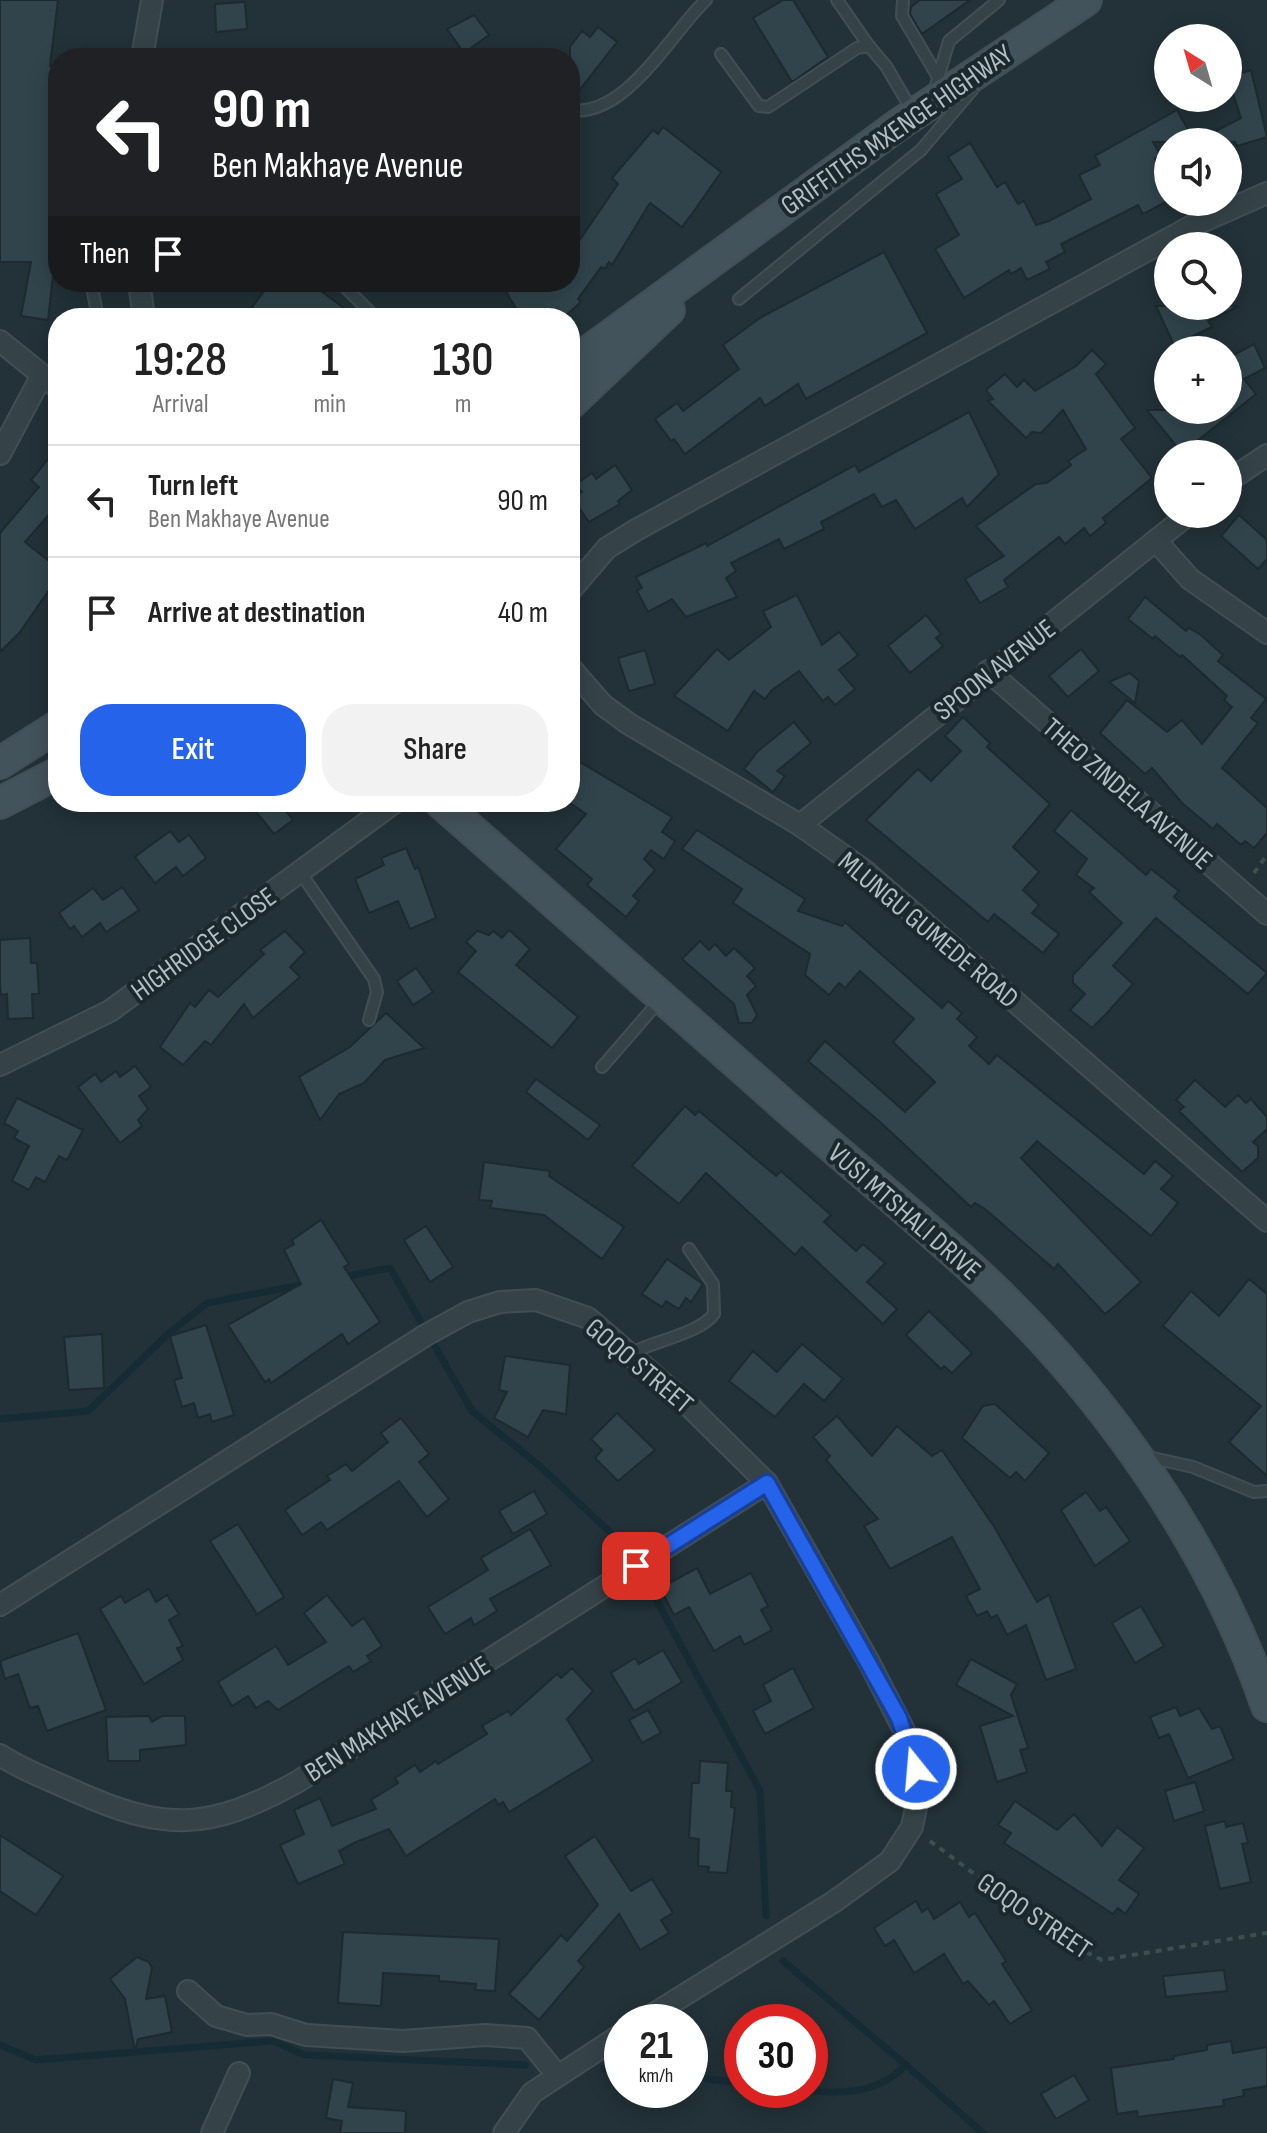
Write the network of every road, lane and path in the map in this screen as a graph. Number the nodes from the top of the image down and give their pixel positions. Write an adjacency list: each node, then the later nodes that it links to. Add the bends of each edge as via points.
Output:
1 (152, 0): 8 (street)
2 (706, 0): 12 (lane, via 631,86 591,110)
3 (837, 0): 7 (lane)
4 (903, 0): 11 (lane, via 902,16)
5 (999, 0): 11 (lane, via 949,41)
6 (1086, 0): 10 (street, GRIFFITHS MXENGE HIGHWAY)
7 (869, 46): 9 (lane, via 857,48 768,107 759,106 747,93); 11 (lane)
8 (144, 48)
9 (721, 54)
10 (998, 56): 11 (street, GRIFFITHS MXENGE HIGHWAY); 16 (lane, via 921,150)
11 (927, 98): 14 (street, GRIFFITHS MXENGE HIGHWAY)
12 (580, 110)
13 (1267, 193): 28 (street, via 1190,227 636,530 607,548)
14 (710, 263): 19 (street, GRIFFITHS MXENGE HIGHWAY); 22 (street, GRIFFITHS MXENGE HIGHWAY, via 664,316)
15 (350, 292): 17 (lane)
16 (739, 299)
17 (366, 308)
18 (0, 341): 20 (street)
19 (580, 358)
20 (48, 381)
21 (48, 383): 23 (street)
22 (580, 395)
23 (0, 454)
24 (1267, 455): 25 (street)
25 (1242, 472)
26 (1173, 528): 27 (street, SPOON AVENUE)
27 (1157, 542): 29 (street, via 1190,579); 30 (street, SPOON AVENUE)
28 (580, 579)
29 (1267, 633)
30 (988, 671): 38 (street, SPOON AVENUE); 40 (street, THEO ZINDELA AVENUE)
31 (580, 680): 38 (street, MLUNGU GUMEDE ROAD, via 629,724)
32 (48, 732): 33 (street)
33 (0, 763)
34 (48, 778): 35 (street)
35 (0, 803)
36 (381, 812): 39 (street, HIGHRIDGE CLOSE)
37 (451, 812): 41 (street, VUSI MTSHALI DRIVE)
38 (800, 825): 45 (street, MLUNGU GUMEDE ROAD, via 865,871)
39 (300, 872): 42 (lane, via 368,967 377,992); 43 (street, HIGHRIDGE CLOSE, via 110,1011)
40 (1267, 914)
41 (662, 997): 44 (lane); 48 (street, VUSI MTSHALI DRIVE, via 984,1280 1069,1370)
42 (369, 1020)
43 (0, 1065)
44 (602, 1067)
45 (1267, 1221)
46 (689, 1249): 47 (lane, via 713,1284 714,1314 698,1327)
47 (629, 1354): 49 (street, GOQO STREET); 51 (street, GOQO STREET, via 588,1318 562,1306 536,1300 500,1302 468,1312)
48 (1134, 1454): 50 (lane, via 1193,1467 1254,1492); 52 (street, VUSI MTSHALI DRIVE, via 1231,1619)
49 (767, 1483): 53 (street, BEN MAKHAYE AVENUE, via 297,1782 230,1813 175,1822 139,1817); 54 (street, GOQO STREET, via 910,1742 918,1798)
50 (1267, 1491)
51 (0, 1605)
52 (1267, 1706)
53 (0, 1755)
54 (912, 1827): 55 (path, GOQO STREET, via 1069,1944 1102,1960); 57 (street, GOQO STREET, via 890,1861 865,1881)
55 (1267, 1933)
56 (188, 1991): 60 (street, via 216,2016 306,2035 403,2041 485,2035 527,2038)
57 (670, 2004)
58 (604, 2045): 60 (street)
59 (239, 2073): 61 (street)
60 (557, 2075): 62 (street, via 532,2093)
61 (212, 2133)
62 (504, 2133)

